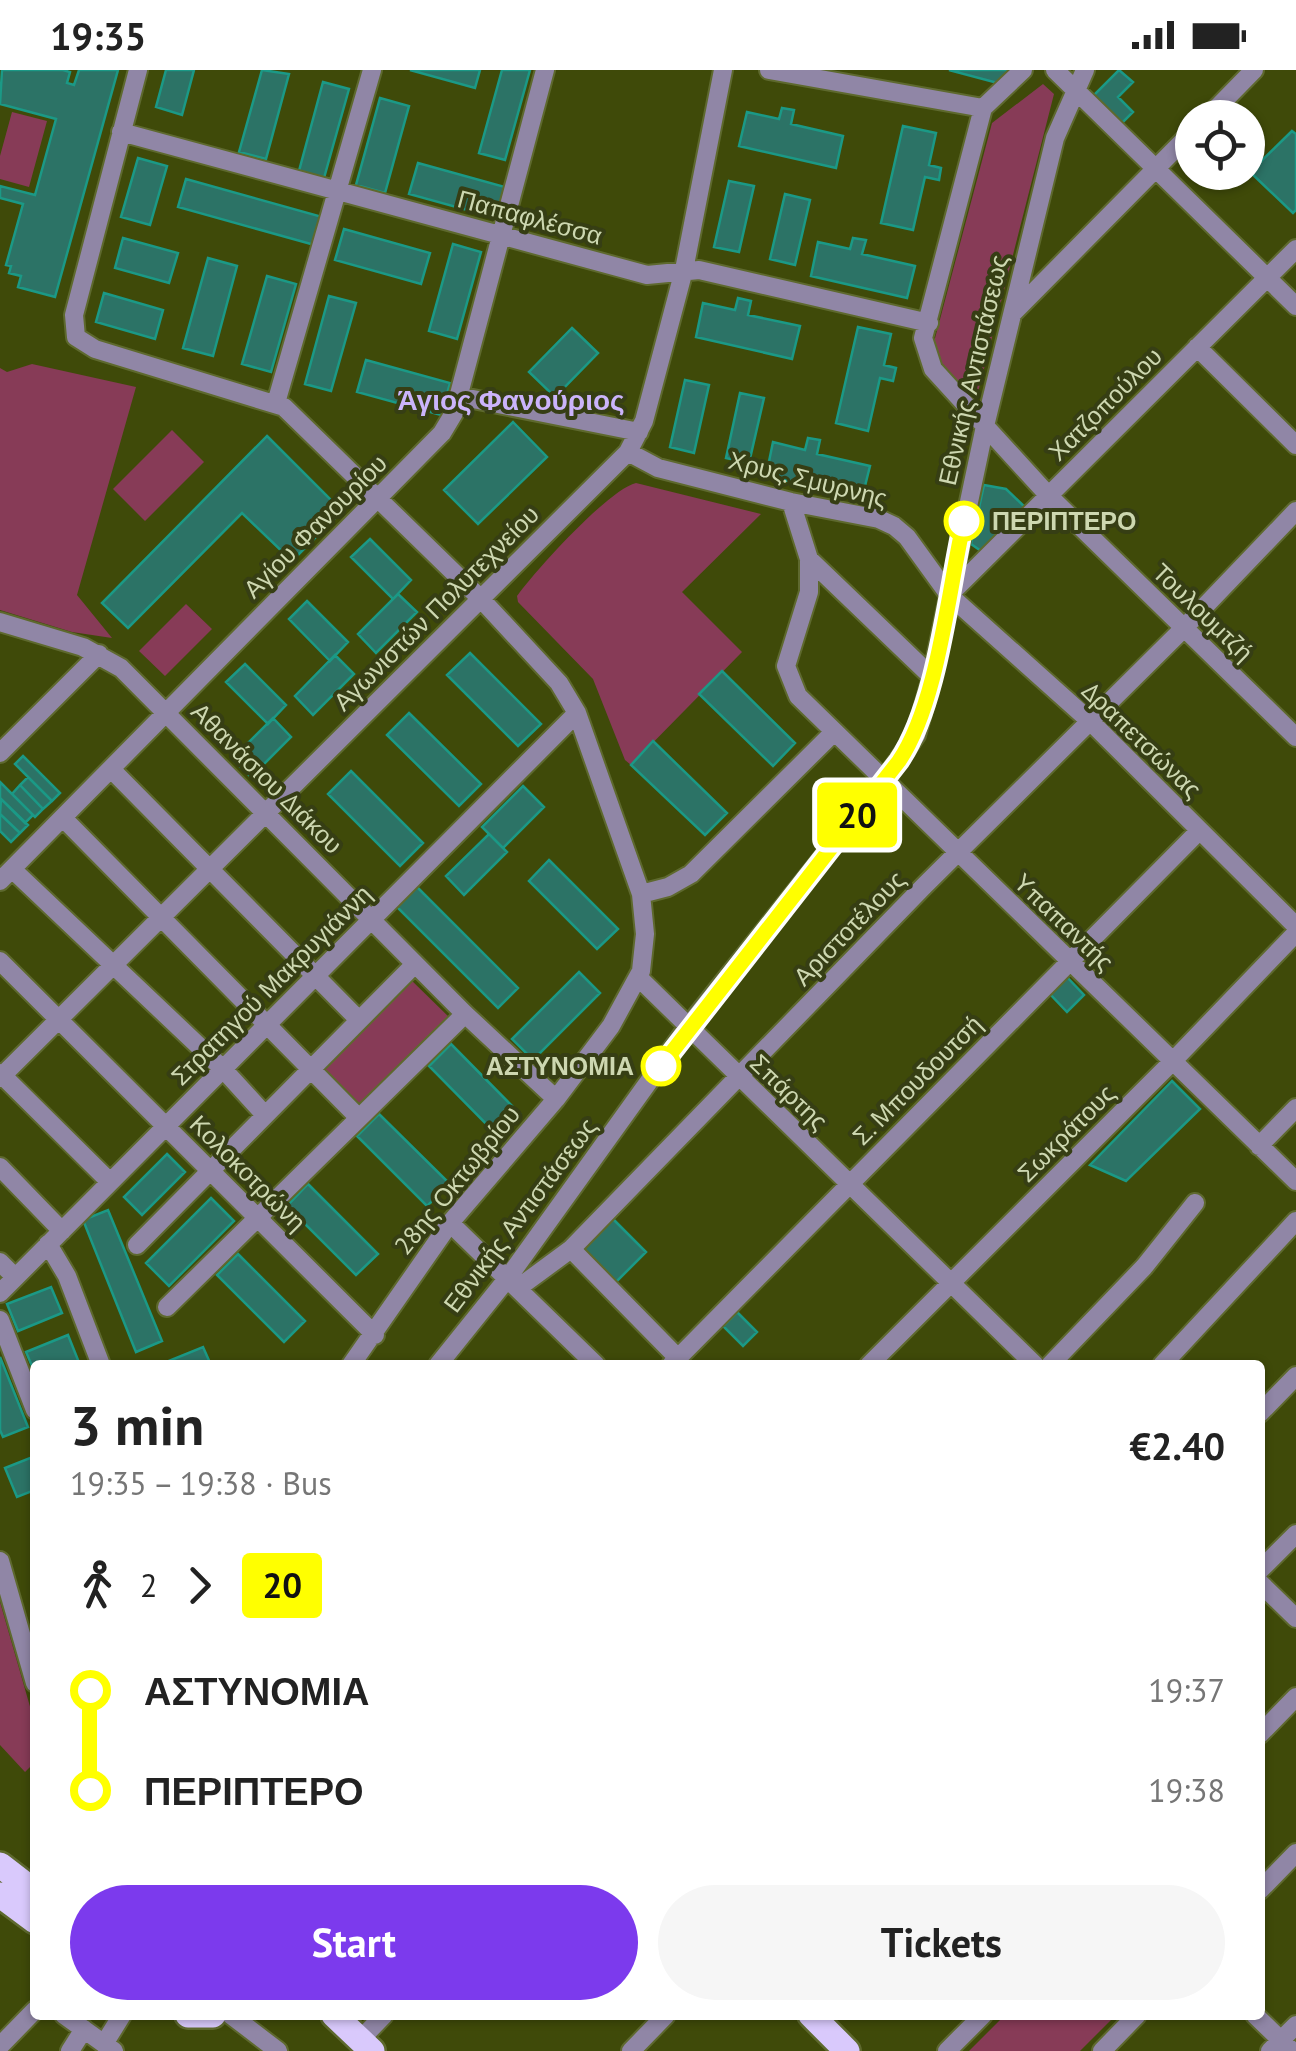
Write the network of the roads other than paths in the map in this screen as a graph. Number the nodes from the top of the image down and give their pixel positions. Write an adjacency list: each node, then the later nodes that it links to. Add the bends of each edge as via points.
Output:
1 (138, 70): 14 (street)
2 (372, 70): 17 (street)
3 (545, 70): 18 (street, Αγίου Φανουρίου)
4 (723, 70): 20 (street, Αγωνιστών Πολυτεχνείου)
5 (770, 70): 13 (street)
6 (1023, 70): 13 (street)
7 (1054, 70): 11 (street)
8 (1085, 70): 11 (street, Εθνικής Αντιστάσεως)
9 (1096, 70): 11 (street)
10 (1254, 70): 12 (street)
11 (1076, 90): 16 (street); 23 (street, Εθνικής Αντιστάσεως, via 1055,138)
12 (1225, 100)
13 (983, 108): 24 (street, Τουλουμτζή)
14 (121, 132): 17 (street, Παπαφλέσσα); 27 (street, via 74,315 80,341)
15 (1175, 150): 16 (street)
16 (1156, 170): 21 (street); 23 (street)
17 (338, 190): 18 (street, Παπαφλέσσα); 27 (street)
18 (500, 236): 20 (street, Παπαφλέσσα, via 647,275); 26 (street, Αγίου Φανουρίου)
19 (1296, 249): 21 (street, Χατζοπούλου)
20 (684, 270): 24 (street, Παπαφλέσσα); 29 (street, Αγωνιστών Πολυτεχνείου)
21 (1267, 278): 22 (street); 25 (street, Χατζοπούλου)
22 (1296, 306)
23 (1012, 314): 28 (street, Εθνικής Αντιστάσεως)
24 (929, 322): 28 (street, Τουλουμτζή, via 923,338 932,369)
25 (1198, 347): 30 (street); 32 (street, Χατζοπούλου)
26 (458, 396): 29 (street); 33 (street, Αγίου Φανουρίου, via 442,433)
27 (276, 403): 33 (street)
28 (984, 426): 32 (street, Τουλουμτζή); 37 (street, Εθνικής Αντιστάσεως)
29 (639, 432): 31 (street, Αγωνιστών Πολυτεχνείου)
30 (1296, 445)
31 (628, 452): 34 (street, Χρυς. Σμυρνης, via 658,468); 38 (street, Αγωνιστών Πολυτεχνείου)
32 (1048, 496): 37 (street, Χατζοπούλου); 40 (street, Τουλουμτζή)
33 (378, 498): 38 (street); 44 (street, Αγίου Φανουρίου)
34 (791, 502): 36 (street); 37 (street, Χρυς. Σμυρνης, via 894,526)
35 (1296, 512): 40 (street, Αριστοτέλους)
36 (809, 559): 42 (street); 46 (street, Υπαπαντής, via 810,592 786,666 798,696)
37 (948, 595): 42 (street, Εθνικής Αντιστάσεως); 45 (street, Δραπετσώνας)
38 (481, 599): 43 (street, via 559,684); 51 (street, Αγωνιστών Πολυτεχνείου)
39 (0, 622): 41 (street, Αθανάσιου Διάκου)
40 (1184, 628): 45 (street, Αριστοτέλους); 47 (street, Τουλουμτζή)
41 (99, 654): 44 (street, Αθανάσιου Διάκου); 48 (street)
42 (932, 677): 50 (street, Εθνικής Αντιστάσεως, via 916,734)
43 (576, 712): 57 (street); 59 (street, Στρατηγού Μακρυγιάννη)
44 (166, 713): 49 (street, Αγίου Φανουρίου); 51 (street, Αθανάσιου Διάκου)
45 (1091, 722): 53 (street, Δραπετσώνας); 54 (street, Αριστοτέλους)
46 (833, 732): 50 (street, Υπαπαντής); 57 (street, via 691,874)
47 (1295, 734)
48 (0, 753)
49 (111, 769): 52 (street, Αγίου Φανουρίου); 55 (street)
50 (884, 781): 54 (street, Υπαπαντής); 71 (street, Εθνικής Αντιστάσεως)
51 (265, 814): 55 (street, Αγωνιστών Πολυτεχνείου); 59 (street, Αθανάσιου Διάκου)
52 (62, 818): 56 (street, Αγίου Φανουρίου); 58 (street)
53 (1199, 830): 60 (street, Δραπετσώνας); 62 (street, Σ. Μπουδουτσή)
54 (956, 853): 62 (street, Υπαπαντής); 76 (street, Αριστοτέλους)
55 (209, 870): 58 (street, Αγωνιστών Πολυτεχνείου); 65 (street)
56 (6, 875): 64 (street)
57 (641, 894): 66 (street, via 646,934)
58 (161, 918): 64 (street, Αγωνιστών Πολυτεχνείου); 70 (street)
59 (373, 918): 63 (street, Αθανάσιου Διάκου); 65 (street, Στρατηγού Μακρυγιάννη)
60 (1296, 930): 72 (street, Σωκράτους)
61 (0, 961): 68 (street, Κολοκοτρώνη)
62 (1069, 962): 72 (street, Υπαπαντής); 87 (street, Σ. Μπουδουτσή)
63 (415, 964): 67 (street, Αθανάσιου Διάκου); 69 (street)
64 (113, 966): 68 (street, Αγωνιστών Πολυτεχνείου); 73 (street)
65 (315, 976): 69 (street); 70 (street, Στρατηγού Μακρυγιάννη)
66 (639, 978): 71 (street, Σπάρτης); 77 (street, 28ης Οκτωβρίου)
67 (465, 1014): 77 (street, Αθανάσιου Διάκου); 80 (street)
68 (59, 1020): 75 (street, Αγωνιστών Πολυτεχνείου); 81 (street, Κολοκοτρώνη)
69 (360, 1020): 74 (street)
70 (268, 1024): 73 (street, Στρατηγού Μακρυγιάννη); 74 (street)
71 (688, 1027): 76 (street, Σπάρτης); 97 (street, Εθνικής Αντιστάσεως)
72 (1172, 1062): 82 (street, Υπαπαντής); 98 (street, Σωκράτους)
73 (223, 1069): 79 (street); 81 (street, Στρατηγού Μακρυγιάννη)
74 (311, 1069): 79 (street); 80 (street)
75 (1, 1076): 86 (street)
76 (740, 1079): 87 (street, Σπάρτης); 94 (street, Αριστοτέλους)
77 (556, 1099): 91 (street, 28ης Οκτωβρίου)
78 (1296, 1108): 82 (street)
79 (265, 1116): 84 (street)
80 (360, 1118): 89 (street)
81 (166, 1126): 84 (street, Κολοκοτρώνη); 86 (street, Στρατηγού Μακρυγιάννη)
82 (1259, 1146): 85 (street, Υπαπαντής)
83 (0, 1167): 92 (street)
84 (210, 1171): 89 (street, Κολοκοτρώνη); 93 (street)
85 (1296, 1181)
86 (110, 1182): 92 (street, Στρατηγού Μακρυγιάννη)
87 (849, 1184): 98 (street, Σπάρτης); 108 (street, Σ. Μπουδουτσή)
88 (1195, 1203): 111 (street)
89 (258, 1218): 100 (street); 102 (street, Κολοκοτρώνη)
90 (1296, 1221): 112 (street)
91 (450, 1223): 97 (street); 102 (street, 28ης Οκτωβρίου)
92 (55, 1237): 96 (street, Στρατηγού Μακρυγιάννη); 103 (street)
93 (136, 1245)
94 (571, 1249): 97 (street, Αριστοτέλους); 107 (street)
95 (0, 1262): 96 (street)
96 (15, 1277): 99 (street, Στρατηγού Μακρυγιάννη)
97 (512, 1284): 105 (street, Εθνικής Αντιστάσεως); 106 (street)
98 (951, 1284): 109 (street, Σωκράτους); 110 (street, Σπάρτης)
99 (0, 1292)
100 (167, 1307)
101 (0, 1320): 114 (street)
102 (375, 1335): 104 (street, 28ης Οκτωβρίου)
103 (100, 1360)
104 (355, 1360)
105 (443, 1360)
106 (591, 1360)
107 (672, 1360)
108 (676, 1360)
109 (875, 1360)
110 (1030, 1360)
111 (1055, 1360)
112 (1167, 1360)
113 (1296, 1376): 115 (street)
114 (30, 1397)
115 (1265, 1408)
116 (1296, 1534): 118 (street)
117 (0, 1561): 121 (street)
118 (1265, 1565)
119 (1265, 1589): 120 (street)
120 (1296, 1618)
121 (30, 1665)
122 (1296, 1697): 123 (street)
123 (1265, 1729)
124 (1296, 1853): 126 (street)
125 (0, 1865): 127 (main road)
126 (1265, 1885)
127 (30, 1888)
128 (0, 1895): 129 (main road)
129 (30, 1916)
130 (30, 2017): 144 (street)
131 (71, 2020): 142 (street)
132 (120, 2020): 145 (street)
133 (237, 2020): 148 (street)
134 (339, 2020): 143 (main road)
135 (381, 2020): 143 (street)
136 (661, 2020): 149 (street)
137 (815, 2020): 150 (main road)
138 (978, 2020): 151 (street)
139 (1133, 2020): 152 (street)
140 (1259, 2020): 146 (street)
141 (1296, 2025): 146 (street)
142 (84, 2030): 145 (street); 147 (street)
143 (366, 2045)
144 (8, 2046)
145 (109, 2047)
146 (1281, 2047)
147 (70, 2051)
148 (278, 2051)
149 (631, 2051)
150 (847, 2051)
151 (947, 2051)
152 (1102, 2051)

